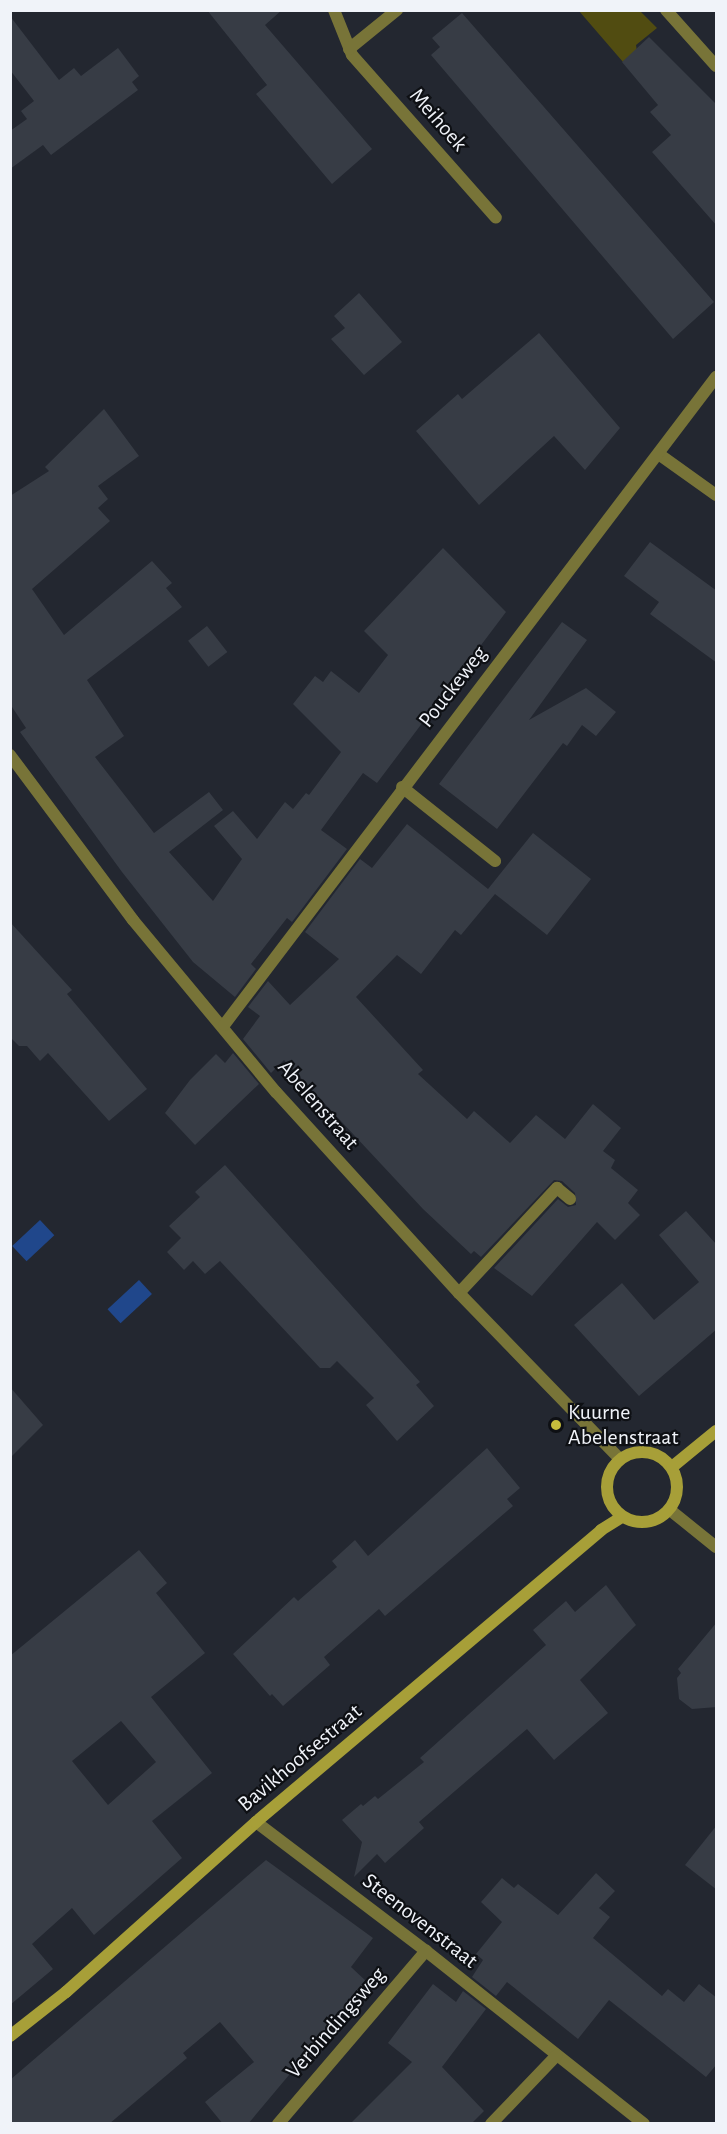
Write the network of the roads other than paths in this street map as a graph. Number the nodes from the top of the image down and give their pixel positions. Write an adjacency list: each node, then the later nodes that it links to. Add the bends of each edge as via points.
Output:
1 (334, 10): 4 (street, Meihoek)
2 (397, 10): 4 (street)
3 (666, 10): 5 (street)
4 (349, 49): 6 (street, Meihoek)
5 (717, 66)
6 (496, 218)
7 (717, 376): 8 (street, Pouckeweg)
8 (660, 455): 9 (street); 11 (street, Pouckeweg)
9 (717, 495)
10 (10, 756): 13 (street, Abelenstraat, via 133,920)
11 (402, 787): 12 (street); 13 (street, Pouckeweg)
12 (495, 861)
13 (224, 1025): 15 (street, Abelenstraat, via 276,1092)
14 (570, 1199): 15 (street, via 557,1188)
15 (459, 1293): 17 (street, Abelenstraat)
16 (717, 1431): 18 (street)
17 (620, 1459): 18 (street, via 648,1452); 20 (street, via 606,1489)
18 (672, 1467): 19 (street, via 677,1489)
19 (670, 1510): 20 (street, via 648,1523); 21 (street)
20 (622, 1517): 22 (street, Bavikhoofsestraat, via 601,1530)
21 (717, 1546)
22 (255, 1822): 23 (street, Steenovenstraat); 24 (street, Bavikhoofsestraat, via 66,1992)
23 (426, 1951): 25 (street, Steenovenstraat); 26 (street, Verbindingsweg)
24 (10, 2037)
25 (557, 2055): 27 (street); 28 (street, Steenovenstraat)
26 (278, 2124)
27 (491, 2124)
28 (644, 2124)

